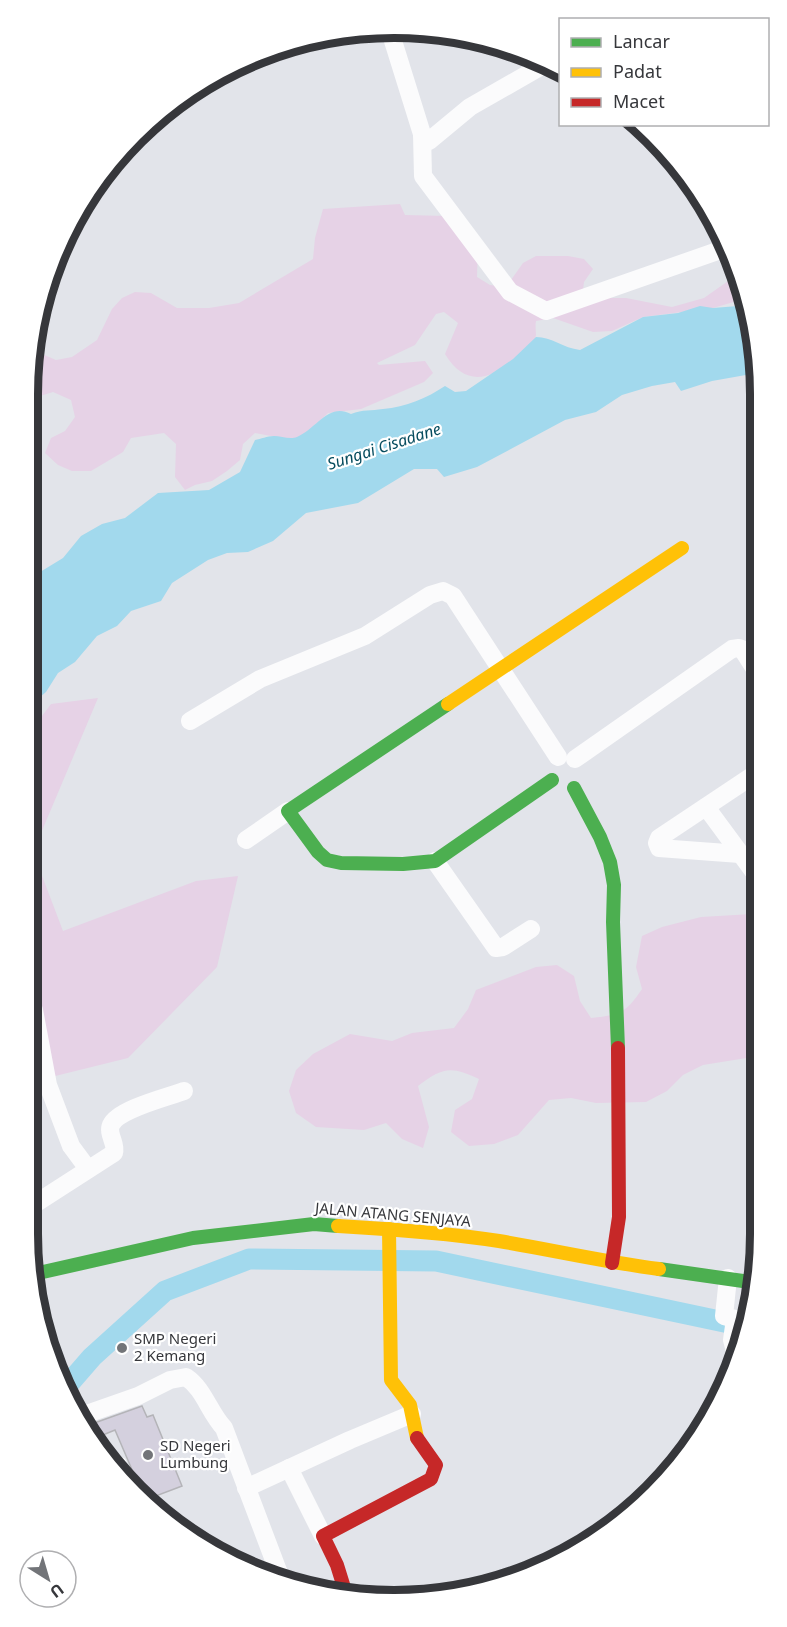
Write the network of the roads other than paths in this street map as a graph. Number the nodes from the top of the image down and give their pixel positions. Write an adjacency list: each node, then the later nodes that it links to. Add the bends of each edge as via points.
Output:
1 (392, 38): 3 (street)
2 (538, 68): 3 (street, via 470,107 431,140)
3 (422, 134): 4 (street, via 423,176 510,292 546,311)
4 (719, 250)
5 (682, 548): 7 (street)
6 (750, 662): 9 (street, via 742,650 732,649)
7 (501, 669): 8 (street, via 453,596 443,591 430,595 365,636 260,679); 9 (street); 14 (street)
8 (190, 721)
9 (567, 758): 11 (street, via 550,770); 12 (street, via 581,766 580,781)
10 (750, 777): 13 (street)
11 (552, 780): 12 (street, via 558,786); 17 (street)
12 (574, 788): 25 (street, via 600,837 614,885 619,1217)
13 (706, 807): 16 (street); 16 (street, via 659,838 659,848)
14 (288, 811): 15 (street); 17 (street, via 327,860 403,864)
15 (246, 840)
16 (740, 854): 18 (street)
17 (435, 861): 19 (street, via 496,948)
18 (750, 867)
19 (531, 929)
20 (38, 1031): 22 (street, via 48,1085 71,1146)
21 (184, 1091): 22 (street, via 112,1122 109,1129 115,1151)
22 (88, 1169): 23 (street)
23 (38, 1202)
24 (390, 1235): 25 (street, JALAN ATANG SENJAYA, via 498,1241); 26 (street, JALAN ATANG SENJAYA, via 314,1224 193,1238); 31 (street, via 391,1380 409,1402)
25 (612, 1263): 27 (street, JALAN ATANG SENJAYA)
26 (40, 1273)
27 (728, 1278): 28 (street, JALAN ATANG SENJAYA); 29 (street, via 724,1316 735,1319)
28 (746, 1281)
29 (734, 1335)
30 (86, 1414): 33 (street, via 186,1377 198,1386 224,1428)
31 (412, 1414): 32 (street); 34 (street, via 417,1442 435,1465 434,1475)
32 (289, 1467): 33 (street); 34 (street)
33 (246, 1488): 35 (street)
34 (323, 1536): 36 (street)
35 (278, 1571)
36 (343, 1586)

